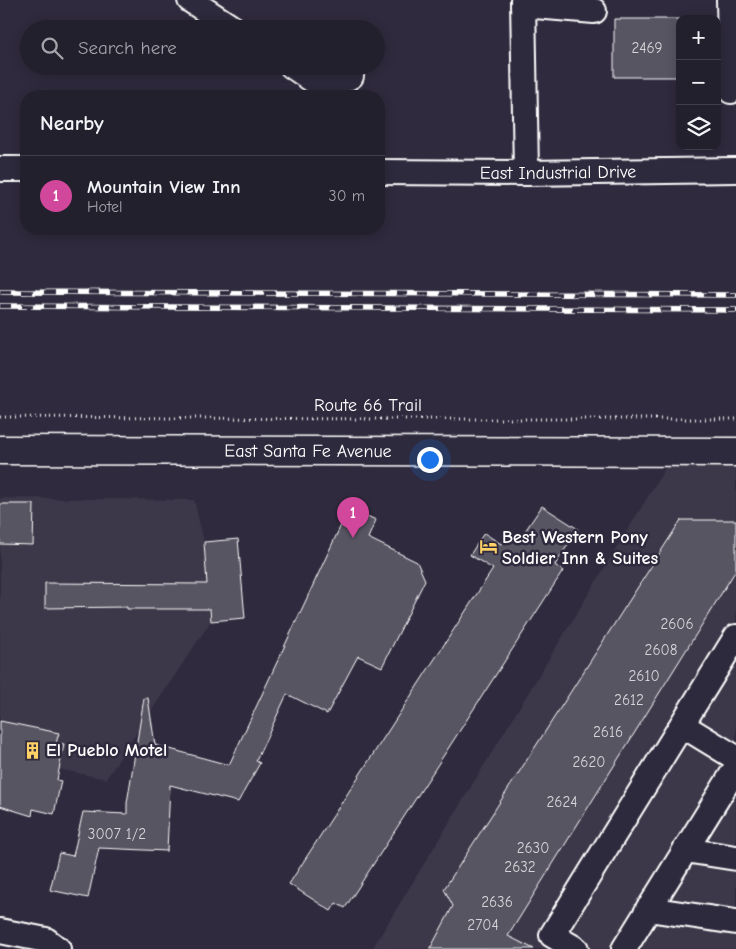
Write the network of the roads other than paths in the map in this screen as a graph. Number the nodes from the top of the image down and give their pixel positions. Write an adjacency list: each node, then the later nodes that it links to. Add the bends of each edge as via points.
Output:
1 (190, 0): 5 (street)
2 (729, 0): 8 (street)
3 (523, 3): 4 (street); 13 (street)
4 (594, 11)
5 (220, 20)
6 (305, 75): 7 (street, via 314,81 338,84)
7 (351, 76)
8 (731, 91)
9 (0, 169): 10 (street)
10 (20, 169)
11 (736, 170): 13 (street, East Industrial Drive)
12 (385, 172): 13 (street, East Industrial Drive)
13 (526, 173)
14 (0, 450): 15 (main road, East Santa Fe Avenue)
15 (736, 452)
16 (736, 637): 17 (street)
17 (682, 725): 18 (street); 27 (street, via 552,935)
18 (736, 758)
19 (736, 768): 20 (street)
20 (729, 790): 21 (street)
21 (685, 850): 22 (street); 23 (street)
22 (736, 858)
23 (648, 909): 24 (street); 28 (street)
24 (736, 922)
25 (0, 931): 26 (street, via 46,940)
26 (58, 949)
27 (576, 949)
28 (624, 949)

